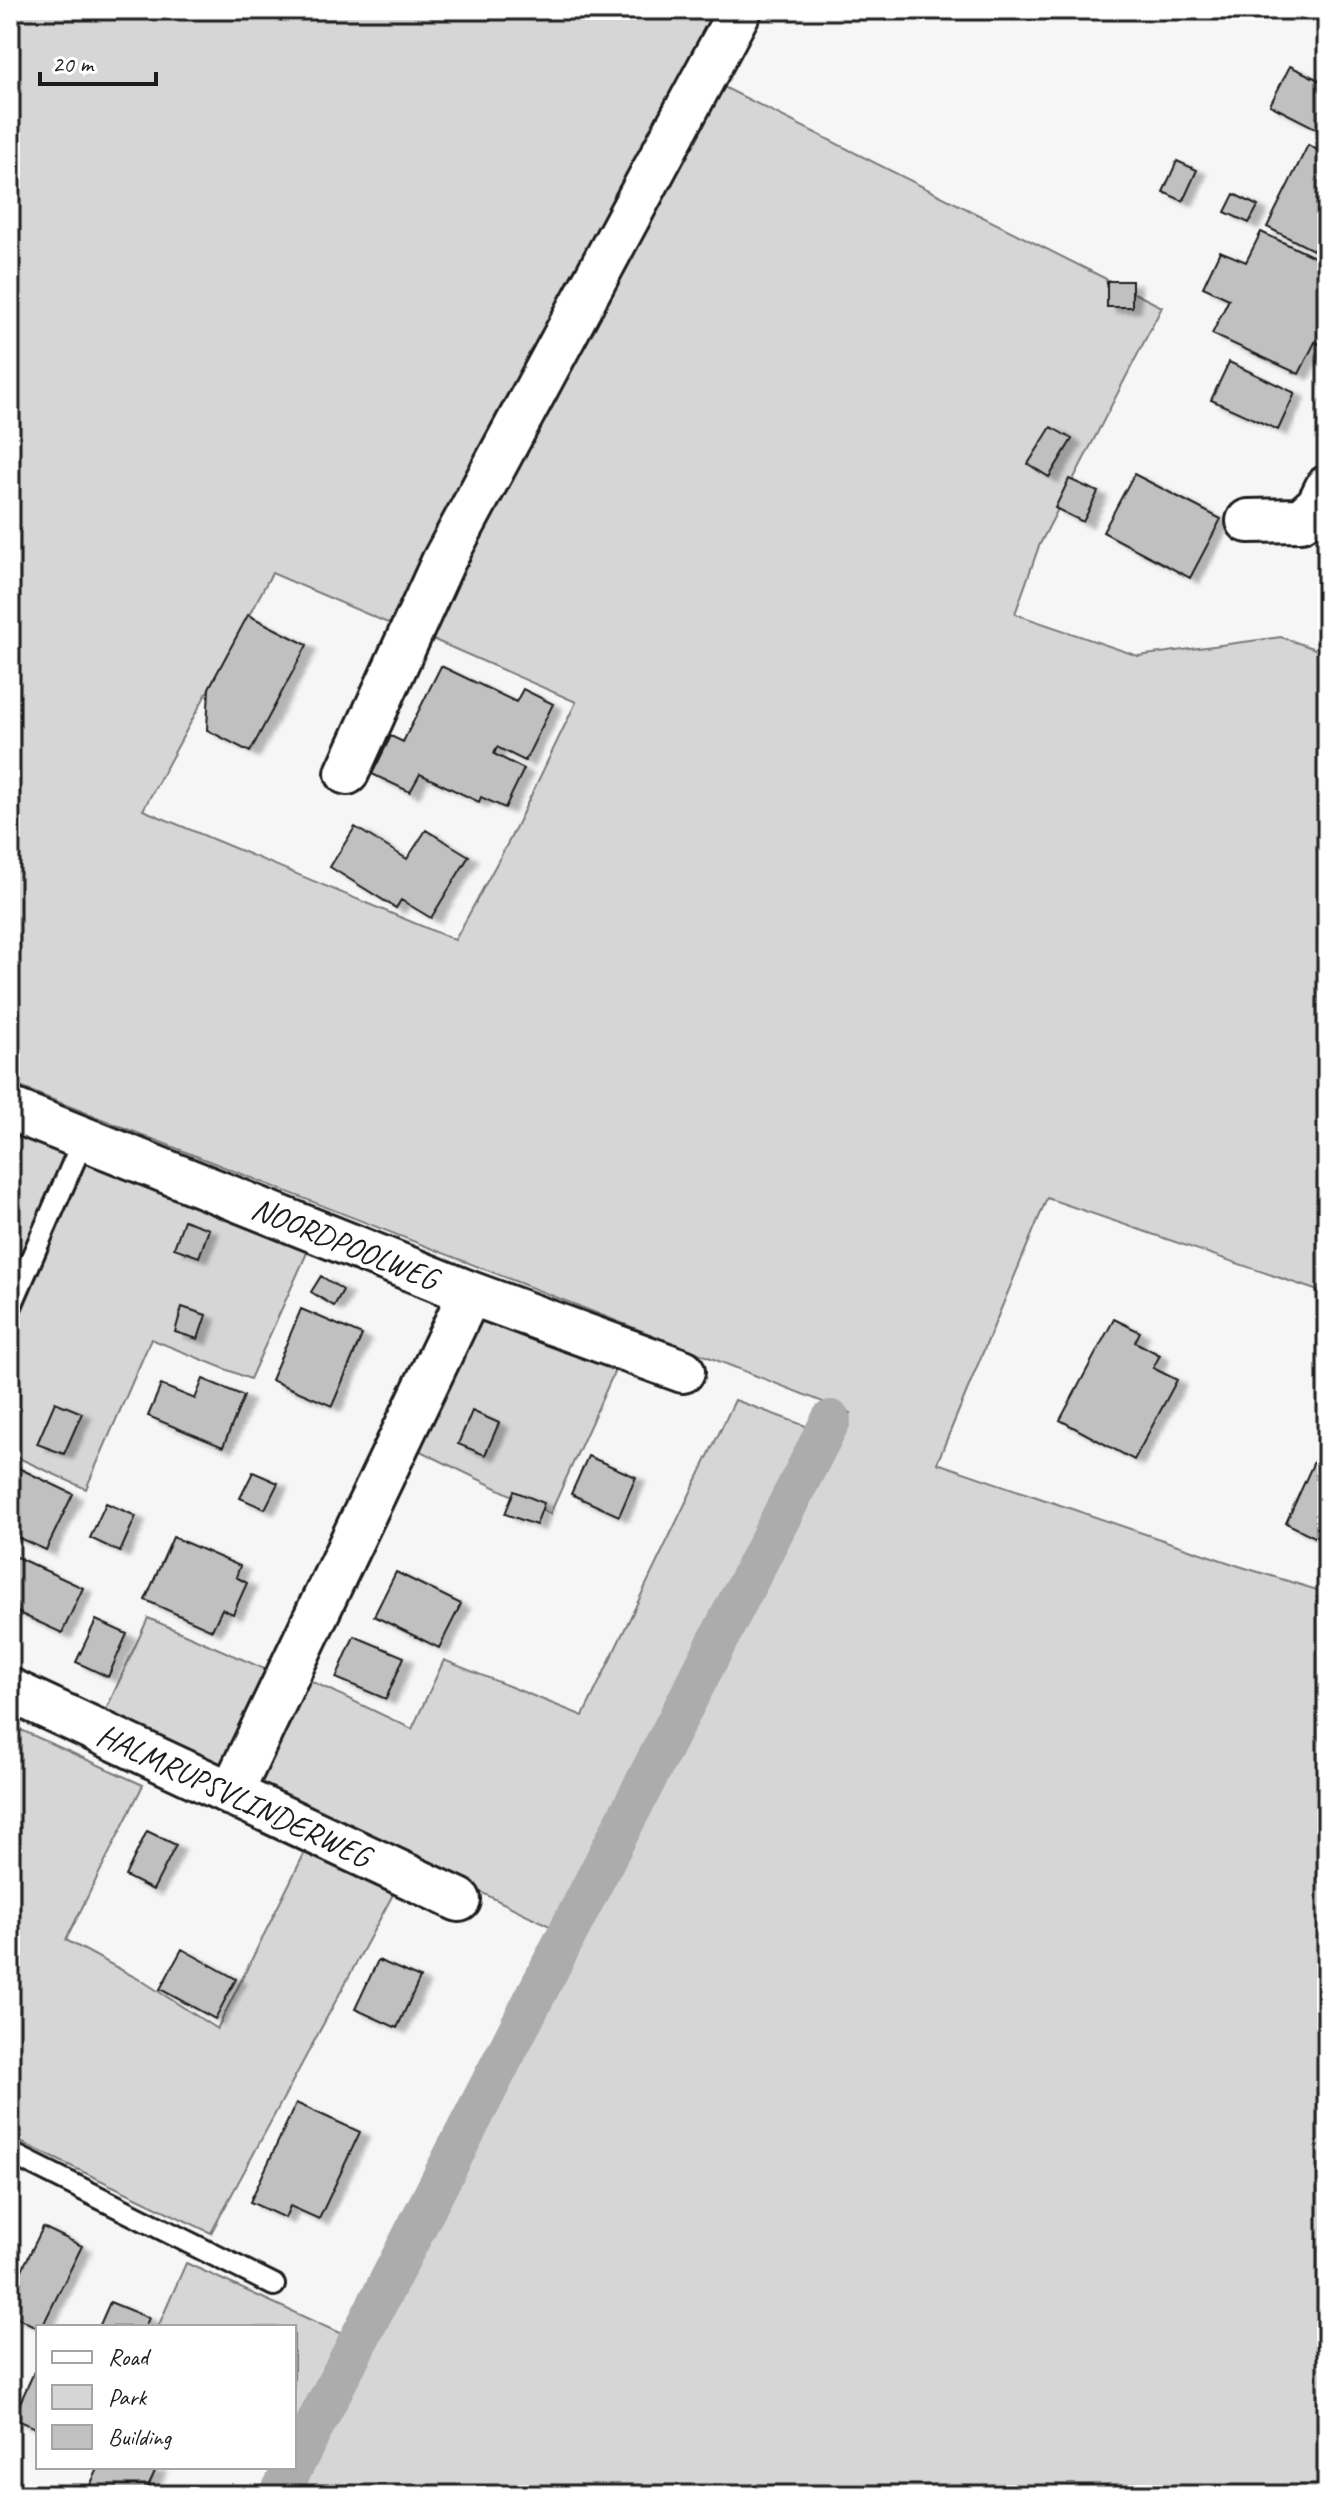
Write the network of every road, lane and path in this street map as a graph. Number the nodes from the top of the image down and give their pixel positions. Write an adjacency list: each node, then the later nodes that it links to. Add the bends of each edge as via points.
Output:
1 (740, 10): 4 (street, via 443,562)
2 (1327, 487): 3 (street, via 1318,505 1301,520)
3 (1248, 521)
4 (347, 773)
5 (10, 1109): 6 (street, NOORDPOOLWEG)
6 (84, 1138): 7 (street, NOORDPOOLWEG); 8 (lane)
7 (470, 1293): 9 (street, NOORDPOOLWEG); 11 (street)
8 (10, 1308)
9 (683, 1371)
10 (10, 1690): 11 (street, HALMRUPSVLINDERWEG)
11 (231, 1794): 12 (street, HALMRUPSVLINDERWEG)
12 (459, 1900)
13 (10, 2153): 14 (lane)
14 (274, 2285)

